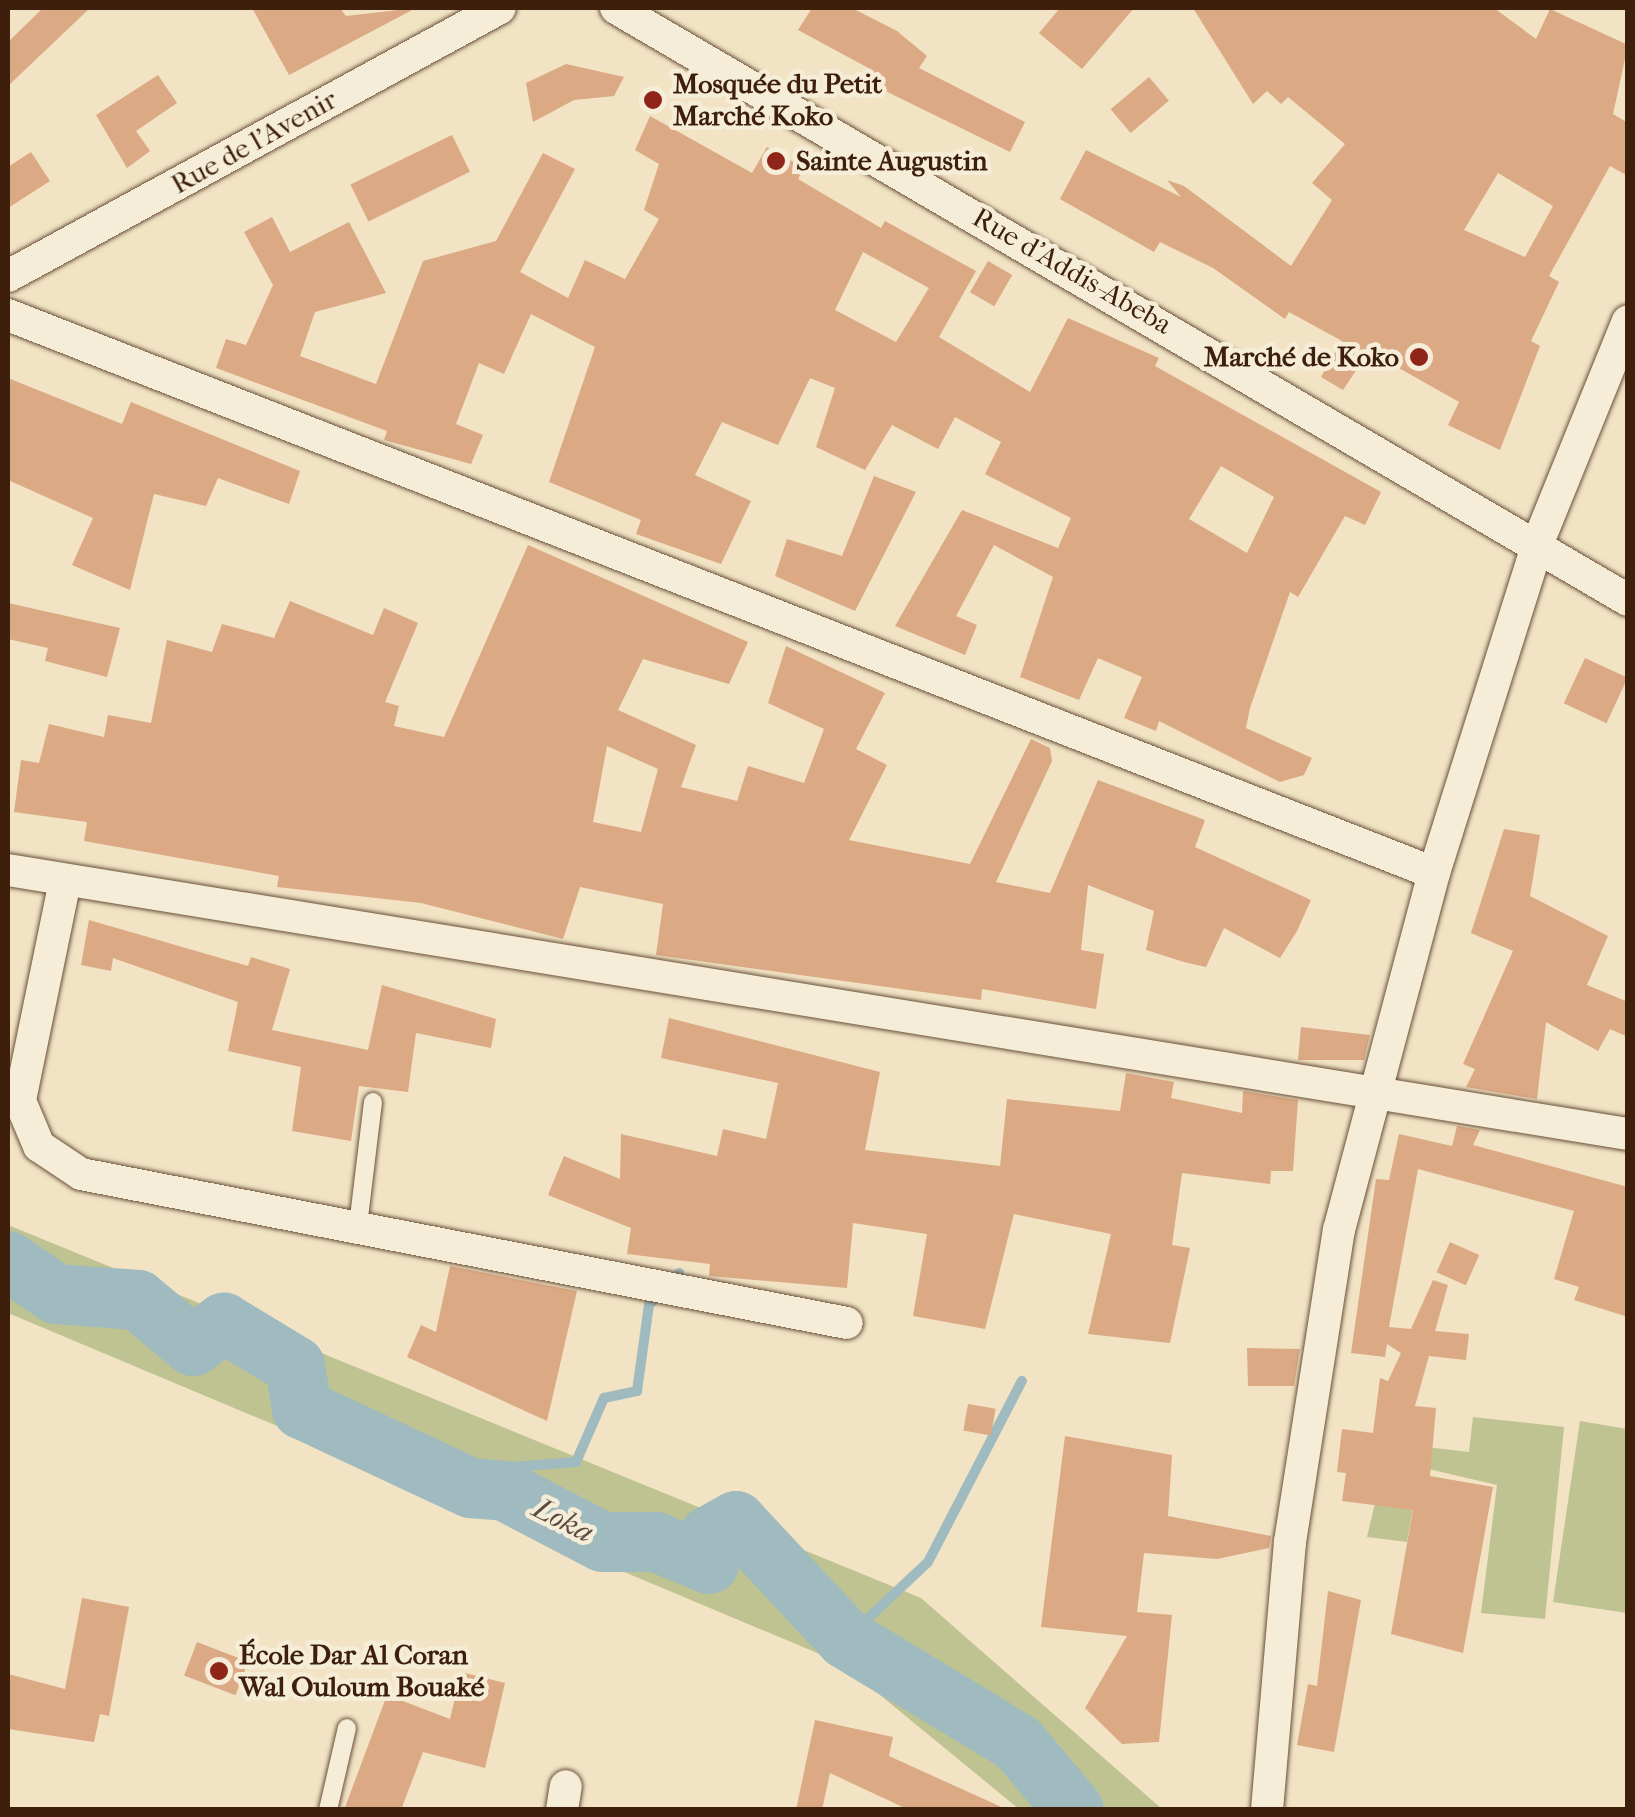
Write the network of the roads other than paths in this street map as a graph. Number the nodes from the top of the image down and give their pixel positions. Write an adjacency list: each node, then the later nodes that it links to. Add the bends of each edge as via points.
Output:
1 (500, 8): 3 (street, Rue de l'Avenir)
2 (616, 8): 6 (street, Rue d'Addis-Abeba)
3 (8, 276)
4 (8, 315): 9 (street)
5 (1628, 321): 6 (street)
6 (1539, 540): 7 (street, Rue d'Addis-Abeba); 9 (street)
7 (1628, 600)
8 (8, 870): 10 (street)
9 (1434, 873): 11 (street)
10 (65, 881): 11 (street); 14 (street, via 20,1101 39,1146 81,1174)
11 (1380, 1089): 13 (street); 18 (street, via 1340,1230 1293,1522)
12 (373, 1102): 14 (lane)
13 (1628, 1134)
14 (357, 1234): 15 (street)
15 (847, 1323)
16 (347, 1728): 17 (lane)
17 (328, 1810)
18 (1267, 1810)

